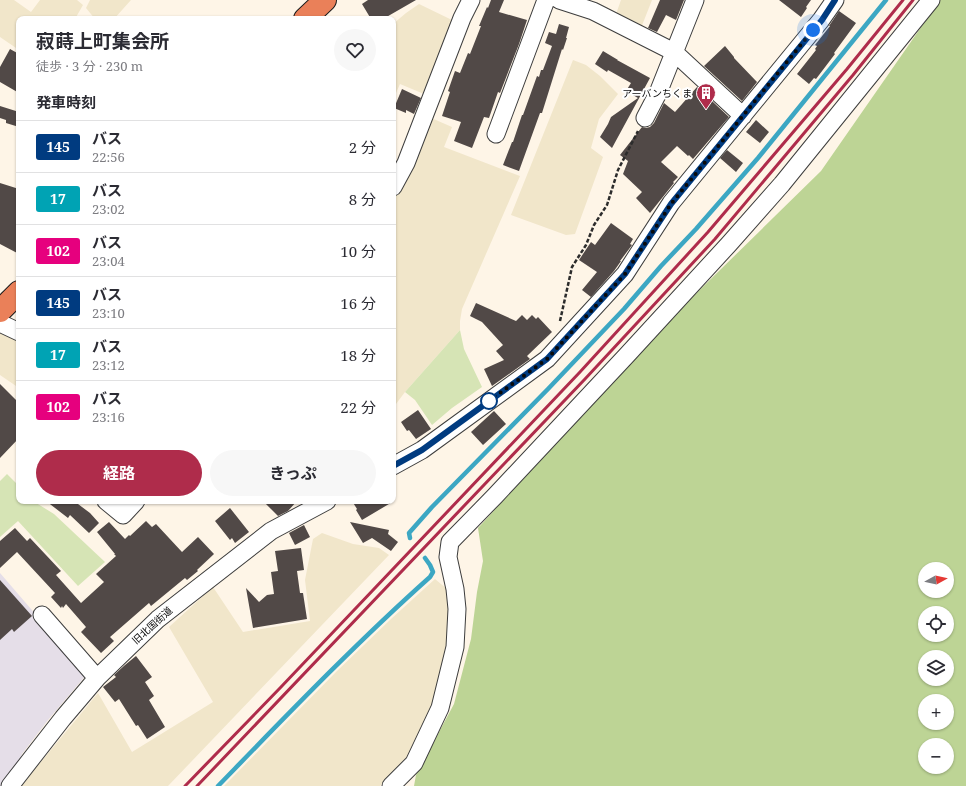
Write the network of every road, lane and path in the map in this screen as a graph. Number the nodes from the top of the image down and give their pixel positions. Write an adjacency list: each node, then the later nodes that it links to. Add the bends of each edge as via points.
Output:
1 (325, 0): 8 (highway)
2 (471, 0): 13 (street, via 406,163)
3 (546, 0): 12 (street)
4 (559, 0): 9 (street, via 593,11)
5 (695, 0): 9 (street)
6 (835, 0): 10 (street, via 822,20)
7 (931, 0): 26 (street, via 782,184 729,244 450,542 448,557 457,609 455,647 440,708 414,763)
8 (308, 16)
9 (674, 52): 10 (street); 11 (street)
10 (743, 116): 18 (street, via 671,204 625,274)
11 (645, 118): 18 (path, via 618,170 606,205 572,267 558,329)
12 (496, 134)
13 (396, 181)
14 (16, 295): 15 (highway)
15 (0, 310)
16 (0, 323): 17 (street)
17 (16, 331)
18 (563, 342): 19 (street, via 547,359 422,450)
19 (396, 464)
20 (110, 504): 21 (street, via 123,515)
21 (133, 504)
22 (306, 505): 24 (street, 旧北国街道, via 158,618)
23 (42, 615): 24 (street)
24 (97, 678): 25 (street, 旧北国街道)
25 (10, 786)
26 (391, 786)

